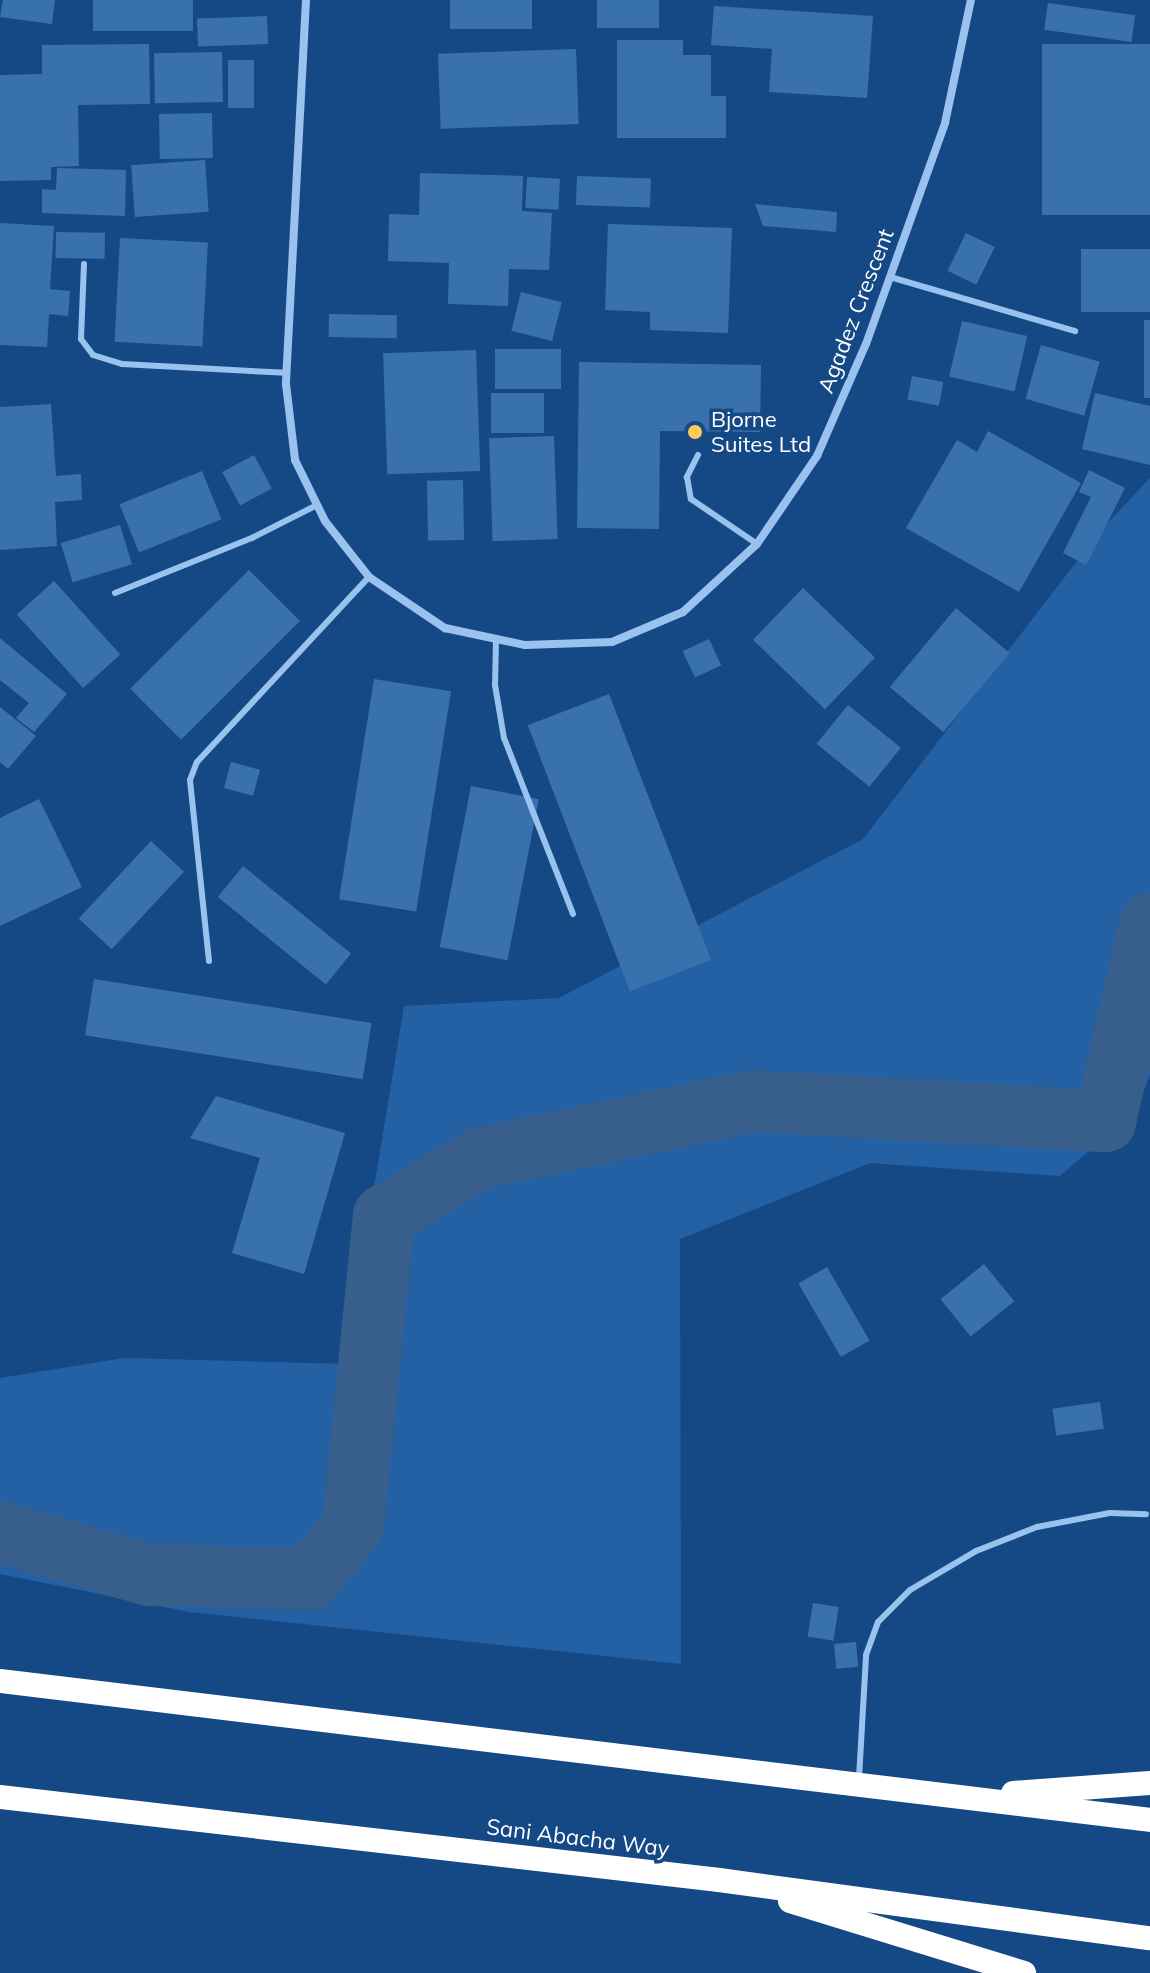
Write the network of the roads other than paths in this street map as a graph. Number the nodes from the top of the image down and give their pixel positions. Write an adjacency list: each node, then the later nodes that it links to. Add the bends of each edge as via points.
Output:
1 (306, 0): 6 (street, Agadez Crescent)
2 (971, 0): 4 (street, Agadez Crescent, via 945,123)
3 (84, 264): 6 (lane, via 81,339 93,355 122,364)
4 (890, 277): 5 (lane); 9 (street, Agadez Crescent, via 817,456)
5 (1075, 331)
6 (286, 373): 8 (street, Agadez Crescent, via 295,460)
7 (698, 455): 9 (lane, via 687,477 691,499)
8 (317, 505): 10 (street, Agadez Crescent); 11 (lane, via 252,538)
9 (757, 544): 12 (street, Agadez Crescent, via 683,612 612,642 525,645)
10 (369, 577): 12 (street, Agadez Crescent, via 445,628); 14 (lane, via 197,762 190,780)
11 (115, 593)
12 (496, 639): 13 (lane, via 495,685 504,738)
13 (573, 914)
14 (209, 961)
15 (1146, 1514): 18 (lane, via 1110,1513 1037,1527 976,1551 910,1590 878,1622 866,1655)
16 (0, 1681): 18 (highway)
17 (1150, 1783): 20 (highway)
18 (859, 1785): 20 (highway)
19 (0, 1797): 22 (highway, Sani Abacha Way)
20 (954, 1797): 21 (highway)
21 (1150, 1820)
22 (719, 1880): 23 (highway, Sani Abacha Way); 24 (highway)
23 (1150, 1938)
24 (1024, 1973)

